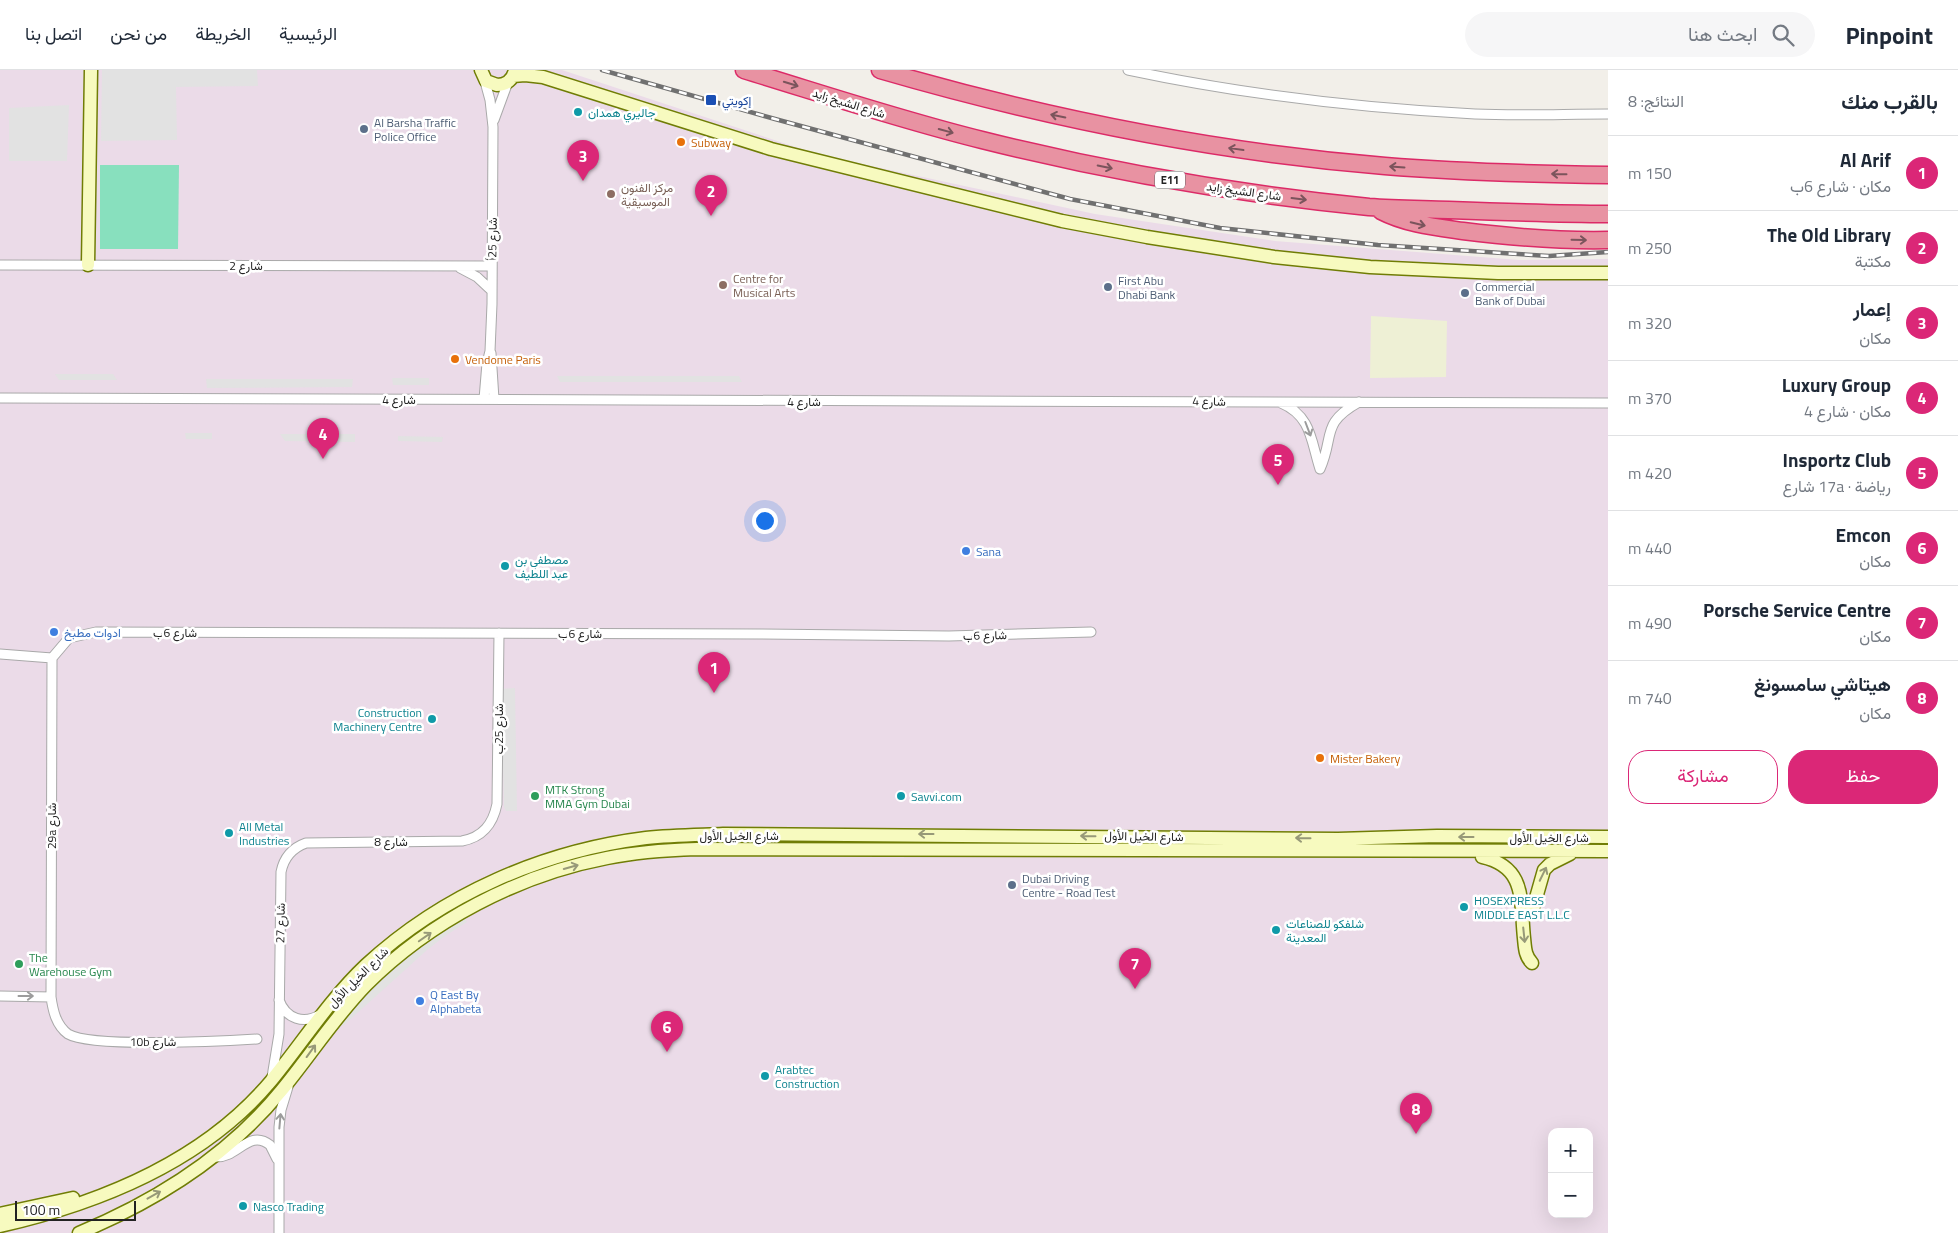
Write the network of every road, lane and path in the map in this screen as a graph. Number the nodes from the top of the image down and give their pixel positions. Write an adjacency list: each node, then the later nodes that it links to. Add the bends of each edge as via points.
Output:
1 (91, 70): 18 (main road)
2 (531, 70): 9 (main road)
3 (744, 70): 14 (highway, شارع الشيخ زايد / E11, one-way to 14, via 919,124 1120,171 1241,191)
4 (880, 70): 10 (highway)
5 (911, 70): 10 (highway)
6 (1128, 70): 11 (street, via 1192,83 1301,98 1443,112)
7 (481, 73): 8 (main road, via 489,83 497,85); 12 (street, via 490,100)
8 (512, 76): 9 (main road); 12 (street)
9 (543, 77): 21 (main road, via 771,149 1062,221 1147,237 1274,257 1360,266)
10 (932, 85): 13 (highway, one-way to 10, via 1439,170 1272,154 1107,127)
11 (1608, 114)
12 (493, 127): 20 (street, شارع 25أ)
13 (1608, 175)
14 (1372, 207): 15 (highway, شارع الشيخ زايد / E11); 16 (highway, one-way to 16, via 1398,219 1434,227 1521,237)
15 (1608, 214)
16 (1608, 240)
17 (0, 265): 18 (street, شارع 2)
18 (88, 265): 19 (street, شارع 2)
19 (452, 266): 20 (street, شارع 2); 22 (street, via 472,273)
20 (492, 266): 22 (street, شارع 25أ)
21 (1608, 273)
22 (492, 291): 24 (street, شارع 25أ, via 490,351 493,367)
23 (0, 398): 24 (street, شارع 4)
24 (489, 399): 25 (street, شارع 4)
25 (1279, 402): 26 (street, شارع 4); 26 (street, one-way to 26, via 1296,412 1306,424 1320,469 1332,424 1342,412)
26 (1360, 402): 27 (street, شارع 4)
27 (1608, 403)
28 (1091, 632): 29 (street, شارع 6ب, via 949,636)
29 (499, 633): 31 (street, شارع 6ب, via 96,632 69,638); 32 (street, شارع 25ب, via 498,797)
30 (0, 654): 31 (street)
31 (52, 658): 42 (street, 29a شارع)
32 (491, 824): 37 (street, شارع 8, via 478,836 462,841 313,842 300,845)
33 (1608, 837): 43 (main road, شارع الخيل الأول, one-way to 43, via 1338,839 723,834 632,840 538,863 457,899 383,950)
34 (1462, 852): 35 (main road, شارع الخيل الأول); 39 (main road, one-way to 39, via 1498,862 1513,874 1520,892 1526,956); 46 (main road, شارع الخيل الأول, one-way to 34, via 352,1000 423,938 472,907 510,889 554,872 606,858 697,849)
35 (1575, 852): 36 (main road, شارع الخيل الأول); 38 (main road, one-way to 35, via 1544,870 1554,861)
36 (1608, 852)
37 (289, 853): 40 (street, شارع 27, via 281,872)
38 (1532, 912)
39 (1532, 963)
40 (278, 995): 43 (street, via 282,1007 297,1019 309,1020); 47 (street, شارع 27, via 278,1046)
41 (0, 996): 42 (street, one-way to 42)
42 (51, 996): 44 (street, 29a شارع)
43 (321, 1014): 47 (main road, شارع الخيل الأول)
44 (57, 1020): 45 (street, 10b شارع, via 67,1033 90,1040)
45 (257, 1039)
46 (293, 1076): 48 (main road, شارع الخيل الأول, via 250,1125); 49 (street, one-way to 46, via 280,1118)
47 (271, 1080): 50 (main road, شارع الخيل الأول, via 229,1122 188,1154 148,1176 107,1193 87,1195)
48 (215, 1157): 49 (street, via 230,1155 249,1141 263,1140 273,1148); 51 (main road, شارع الخيل الأول, one-way to 48, via 155,1195)
49 (280, 1169): 52 (street)
50 (1, 1224)
51 (79, 1233)
52 (279, 1233)

